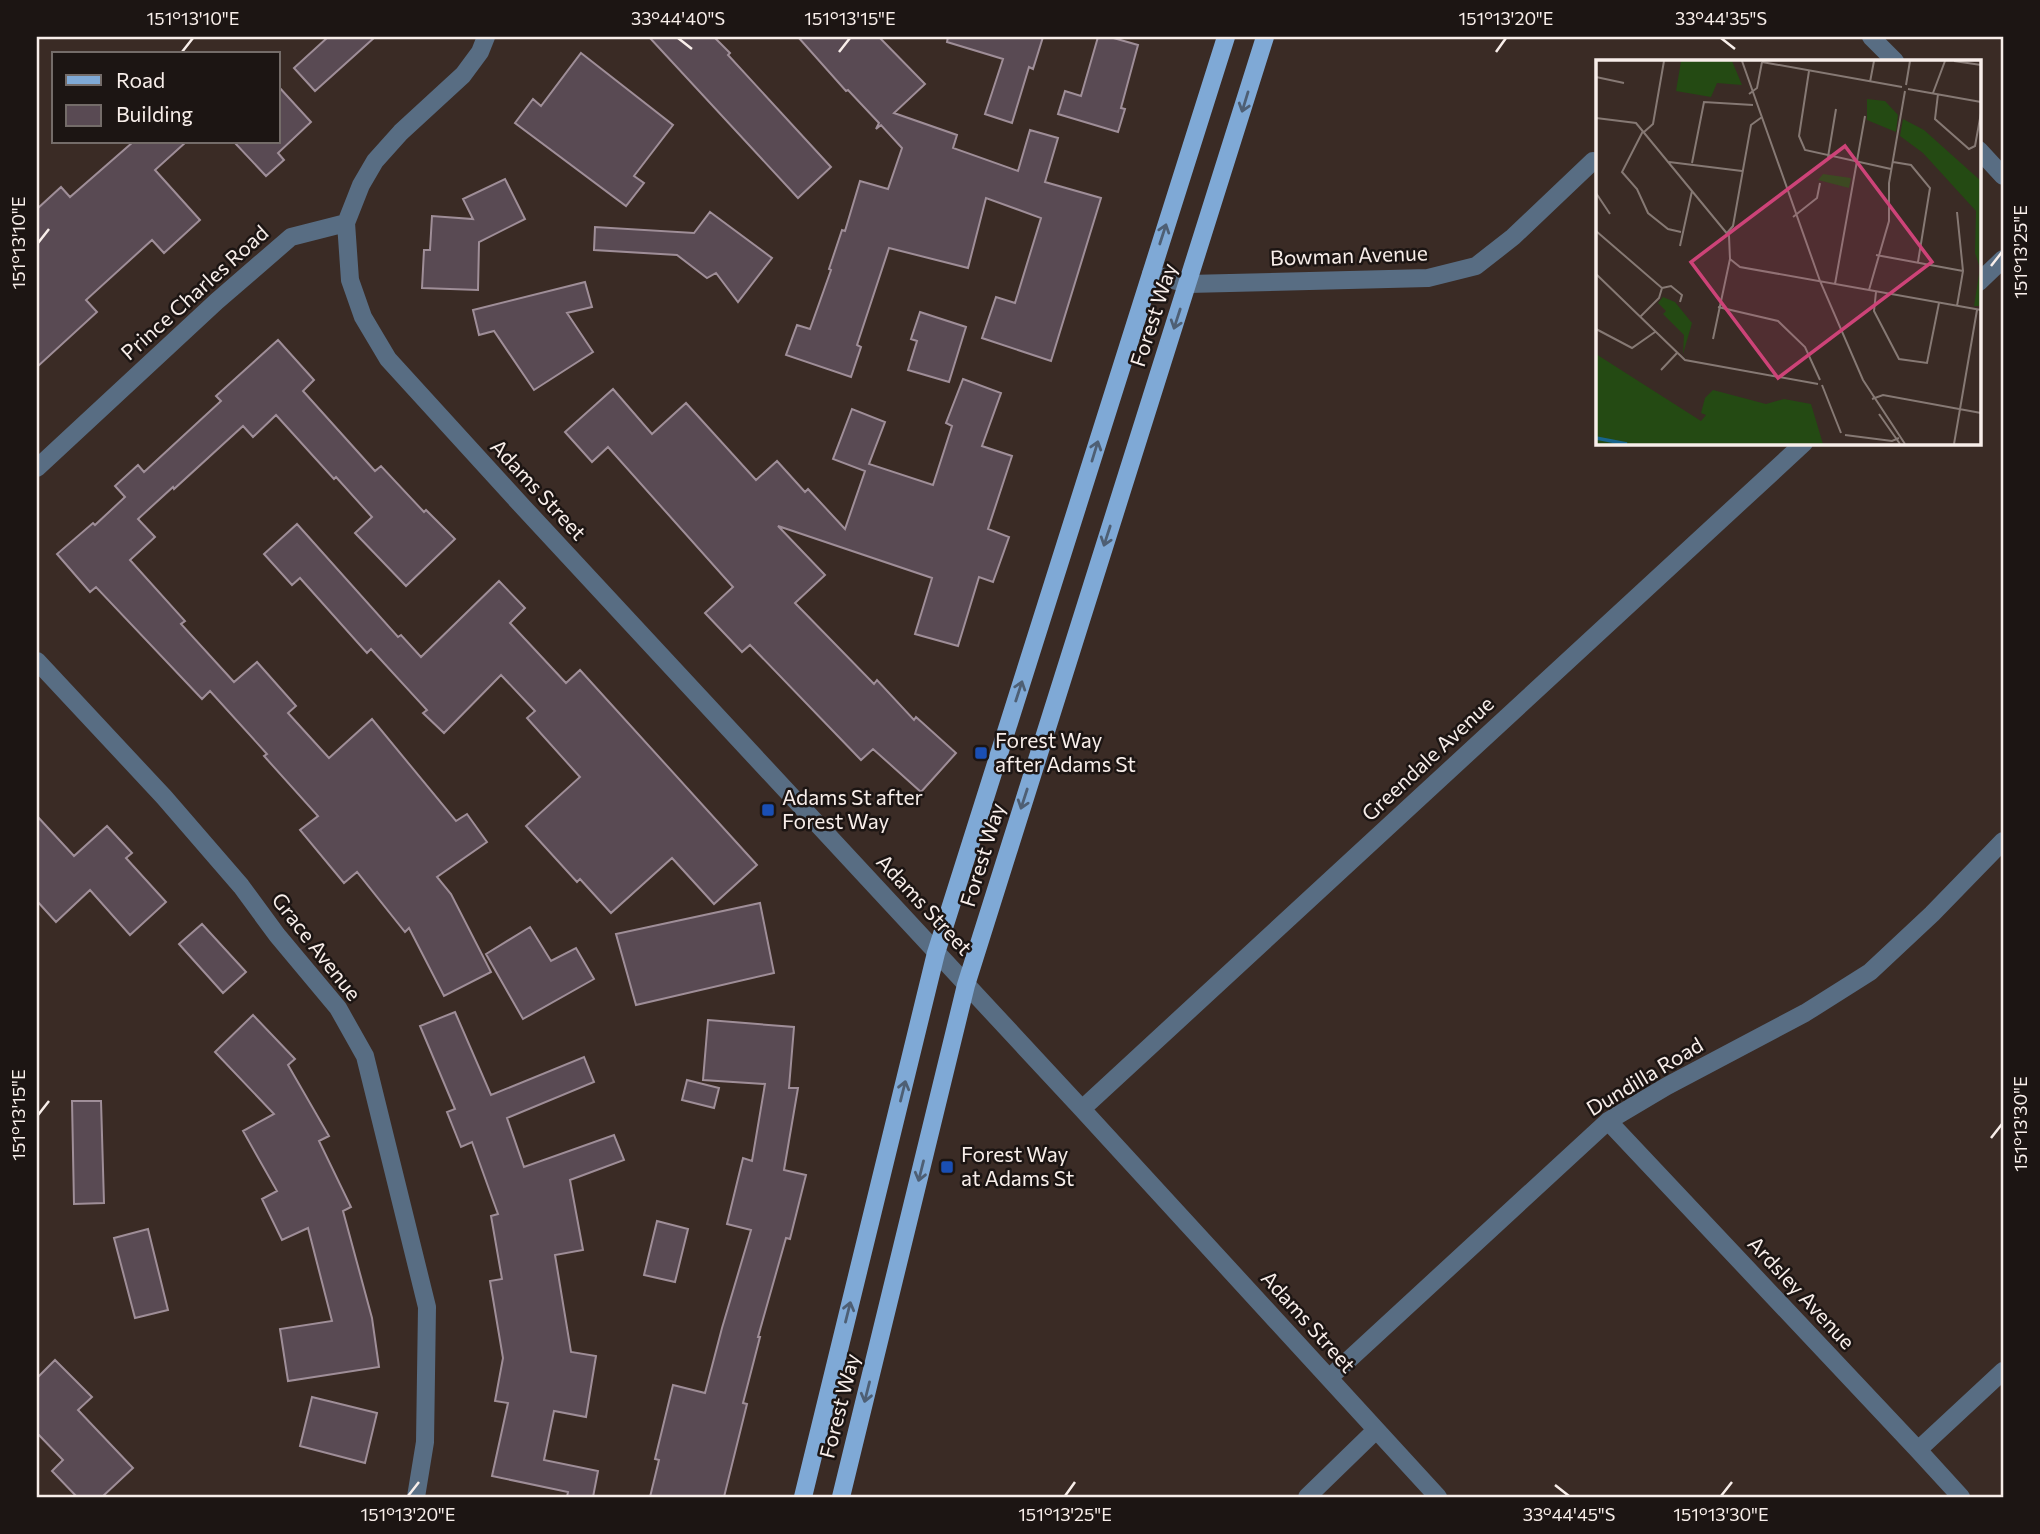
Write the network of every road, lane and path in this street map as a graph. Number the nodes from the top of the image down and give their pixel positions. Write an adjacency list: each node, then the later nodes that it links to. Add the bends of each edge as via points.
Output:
1 (486, 37): 9 (street, via 463,75 375,161)
2 (1226, 37): 11 (main road, Forest Way, one-way to 2)
3 (1265, 37): 13 (main road, Forest Way, one-way to 13)
4 (1871, 37): 5 (street)
5 (1894, 60)
6 (1980, 151): 8 (street)
7 (1593, 161): 13 (street, Bowman Avenue, via 1476,266 1428,278)
8 (2003, 176)
9 (346, 223): 15 (street, Prince Charles Road, via 291,237); 18 (street, Adams Street, via 350,280 363,317 388,359)
10 (2003, 259): 12 (street)
11 (1151, 274): 13 (street, Bowman Avenue); 18 (main road, Forest Way, one-way to 11)
12 (1980, 281)
13 (1188, 284): 19 (main road, Forest Way, one-way to 19)
14 (1803, 444): 20 (street, Greendale Avenue)
15 (37, 468)
16 (37, 661): 26 (street, Grace Avenue, via 241,886 338,1008 365,1056 427,1307 425,1442)
17 (2003, 841): 21 (street, Dundilla Road, via 1870,972 1805,1013)
18 (936, 953): 19 (street, Adams Street); 27 (main road, Forest Way, one-way to 18)
19 (967, 985): 20 (street, Adams Street); 28 (main road, Forest Way, one-way to 28)
20 (1082, 1109): 23 (street, Adams Street)
21 (1608, 1121): 23 (street, Dundilla Road); 25 (street, Ardsley Avenue)
22 (2003, 1371): 25 (street)
23 (1329, 1378): 24 (street, Adams Street)
24 (1376, 1430): 29 (street); 30 (street, Adams Street)
25 (1918, 1450): 31 (street, Ardsley Avenue)
26 (416, 1497)
27 (803, 1497)
28 (841, 1497)
29 (1307, 1497)
30 (1438, 1497)
31 (1961, 1497)

